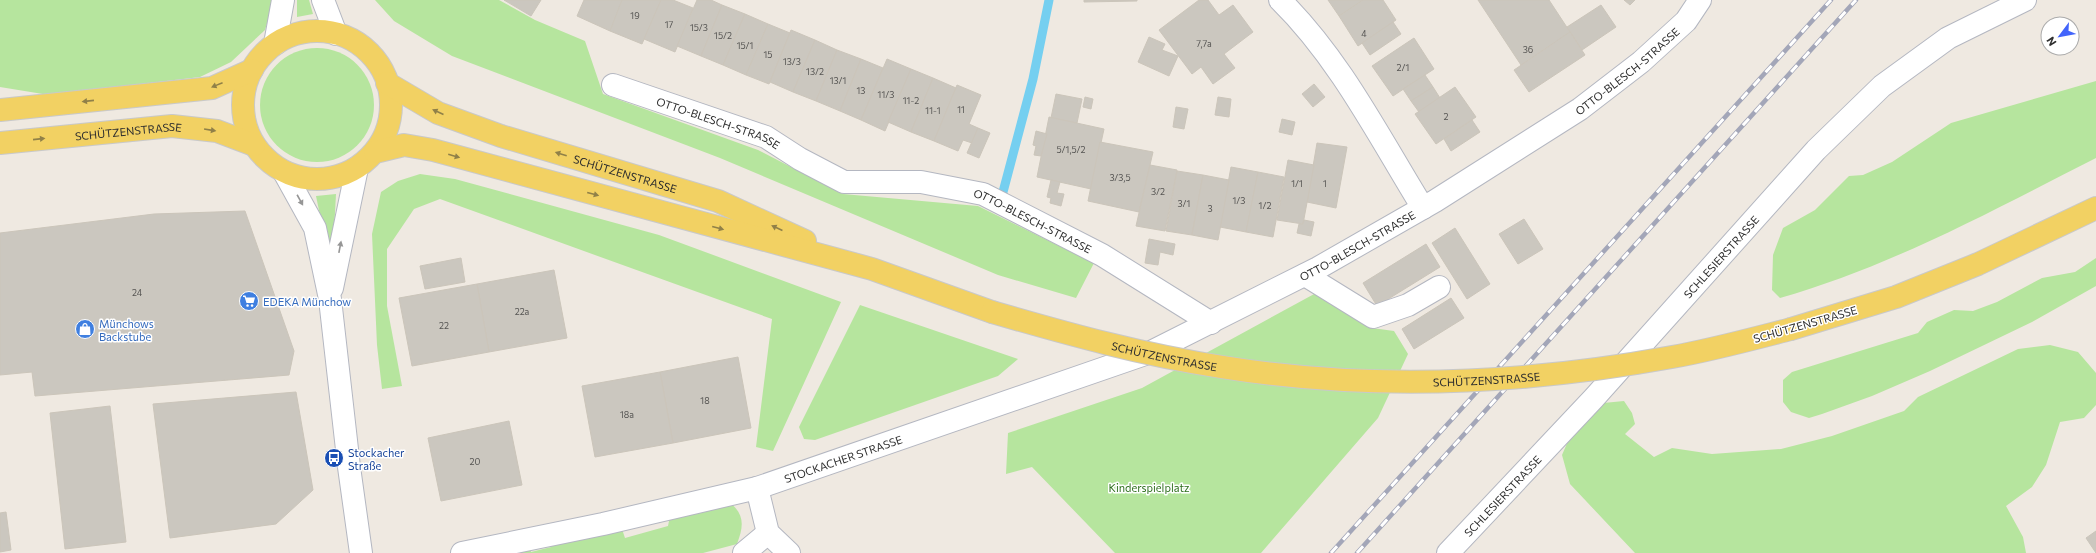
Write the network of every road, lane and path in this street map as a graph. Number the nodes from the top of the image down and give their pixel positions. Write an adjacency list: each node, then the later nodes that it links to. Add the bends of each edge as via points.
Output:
1 (283, 0): 7 (street)
2 (323, 0): 6 (street)
3 (1280, 0): 17 (street, OTTO-BLESCH-STRASSE, via 1297,16 1338,70)
4 (1700, 0): 17 (street, OTTO-BLESCH-STRASSE, via 1686,21 1646,57 1586,104)
5 (2025, 0): 30 (street, SCHLESIERSTRASSE, via 1948,38 1882,86 1816,150 1600,392)
6 (336, 34): 7 (main road, via 315,31 294,35); 9 (main road, via 358,44 376,60)
7 (275, 44): 8 (main road)
8 (252, 70): 11 (main road, one-way to 11, via 212,88); 13 (main road, via 243,107 246,126)
9 (388, 82): 14 (main road, via 391,106 387,131); 19 (main road, SCHÜTZENSTRASSE, one-way to 9, via 718,201 501,136 438,113)
10 (613, 85): 23 (street, OTTO-BLESCH-STRASSE, via 766,137 800,159 844,182 922,182 984,194 1102,255)
11 (0, 110)
12 (0, 143): 13 (main road, SCHÜTZENSTRASSE, one-way to 13, via 172,126 217,131)
13 (254, 144): 16 (main road, via 268,160)
14 (375, 152): 15 (main road); 19 (main road, SCHÜTZENSTRASSE, one-way to 19, via 404,145 433,150)
15 (357, 168): 16 (main road, via 333,178 308,179); 22 (street, one-way to 15)
16 (284, 172): 22 (street, one-way to 22, via 315,228)
17 (1423, 208): 20 (street, OTTO-BLESCH-STRASSE)
18 (2096, 208): 19 (main road, SCHÜTZENSTRASSE, bridge, via 1978,264 1903,294 1791,329 1673,357 1550,375 1463,381 1382,381 1266,373 1207,365 1111,346 992,312)
19 (863, 267)
20 (1306, 275): 21 (street, via 1373,317 1408,305); 23 (street, OTTO-BLESCH-STRASSE)
21 (1438, 287)
22 (330, 299): 26 (street, via 349,467)
23 (1211, 323): 24 (street, STOCKACHER STRASSE, via 1151,352)
24 (757, 488): 25 (street); 27 (street, STOCKACHER STRASSE, via 603,524)
25 (768, 533): 28 (street); 29 (street)
26 (362, 553)
27 (462, 553)
28 (744, 553)
29 (789, 553)
30 (1448, 553)

